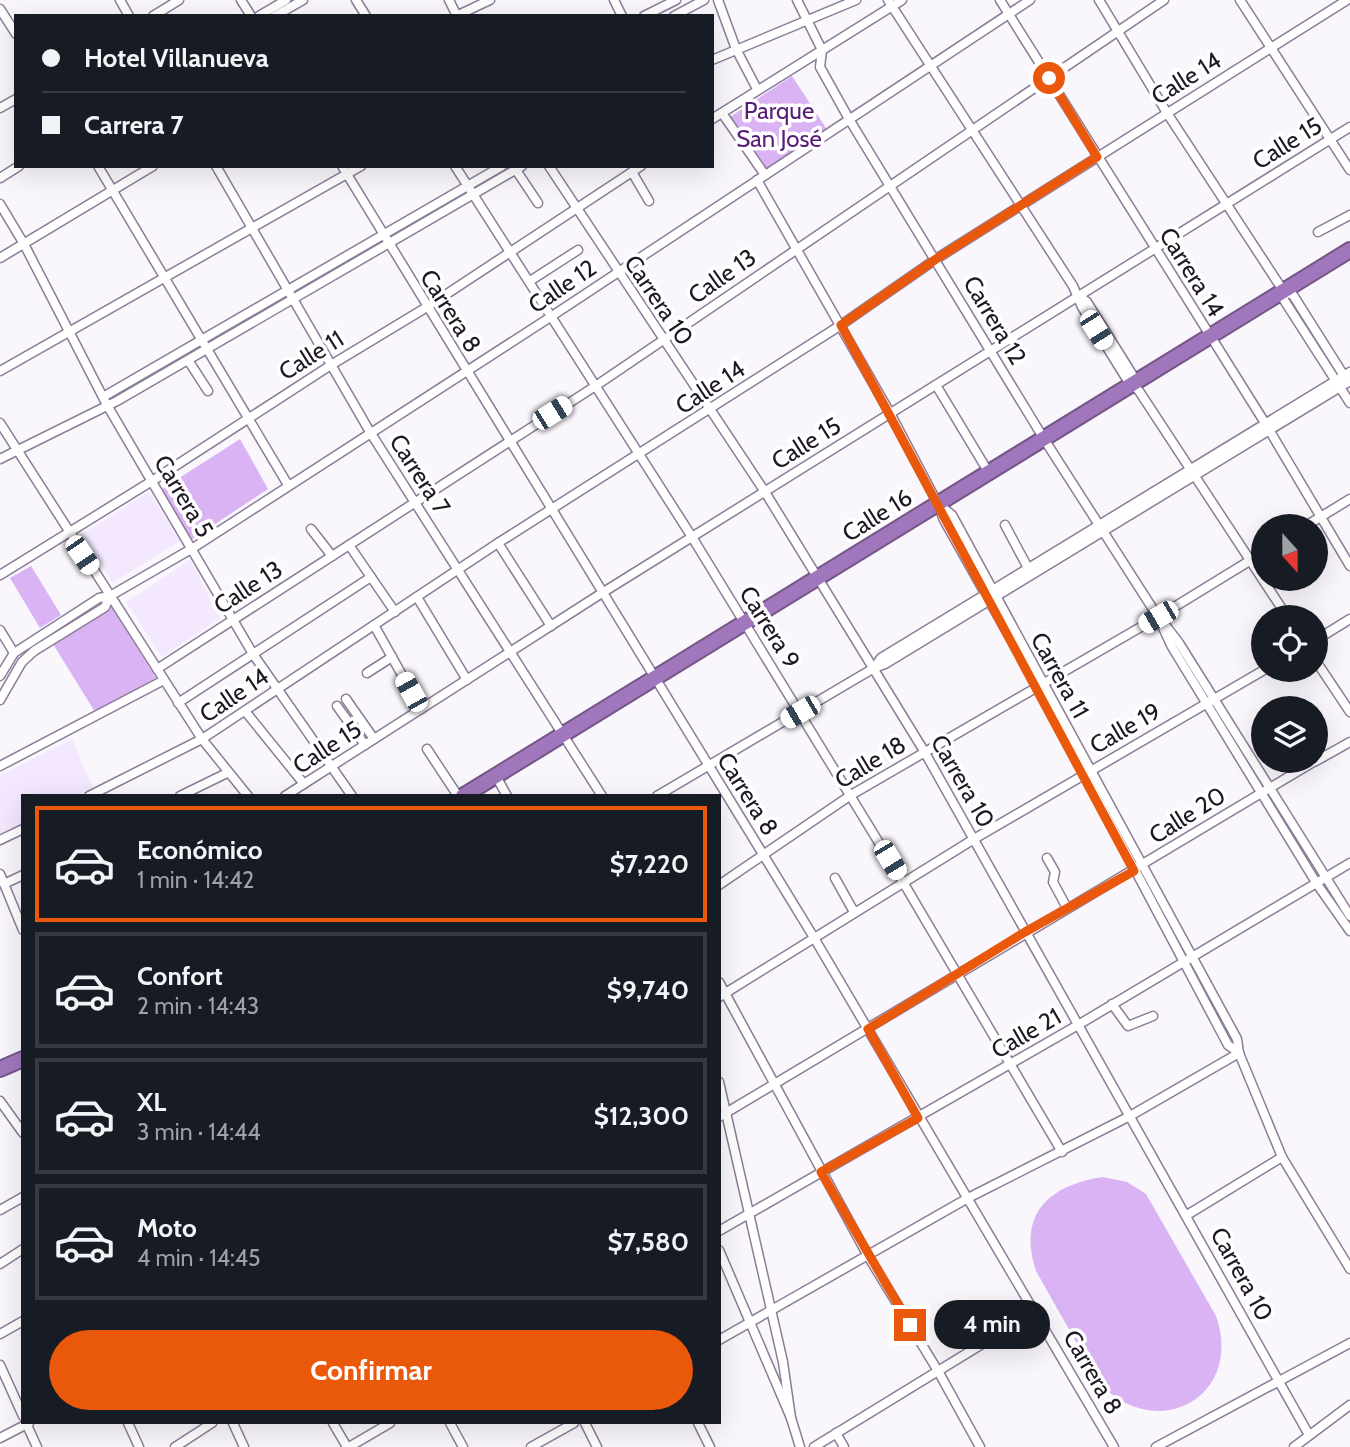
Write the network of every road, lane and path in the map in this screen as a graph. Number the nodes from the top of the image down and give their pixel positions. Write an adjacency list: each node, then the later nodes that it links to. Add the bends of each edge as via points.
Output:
1 (179, 0): 19 (street)
2 (286, 0): 20 (street)
3 (303, 0): 21 (street)
4 (490, 0): 22 (street)
5 (676, 0): 23 (street)
6 (704, 0): 24 (street)
7 (718, 0): 30 (street)
8 (797, 0): 26 (street, Carrera 12)
9 (856, 0): 26 (street)
10 (902, 0): 17 (street)
11 (1000, 0): 25 (street, Carrera 14)
12 (1030, 0): 25 (street, Calle 12)
13 (1099, 0): 28 (street)
14 (1164, 0): 28 (street, Calle 13)
15 (1240, 0): 29 (street)
16 (1347, 0): 29 (street, Calle 14)
17 (890, 3): 31 (street); 33 (street)
18 (0, 9): 27 (street)
19 (156, 14)
20 (262, 14)
21 (278, 14)
22 (461, 14)
23 (648, 14)
24 (678, 14)
25 (1008, 14): 33 (street, Calle 12); 34 (street, Carrera 14)
26 (806, 19): 30 (street); 31 (street, Carrera 12)
27 (14, 31)
28 (1117, 31): 34 (street, Calle 13); 37 (street)
29 (1272, 47): 37 (street, Calle 14); 42 (street)
30 (736, 49): 32 (street); 35 (street)
31 (822, 50): 35 (street); 39 (street, Carrera 12, via 820,67)
32 (714, 59)
33 (930, 66): 39 (street, Calle 12); 41 (street)
34 (1049, 78): 41 (street, Calle 13); 43 (street, Carrera 14)
35 (757, 89): 36 (street)
36 (722, 113): 38 (street); 56 (street, Carrera 11)
37 (1167, 113): 43 (street, Calle 14); 65 (street)
38 (714, 118)
39 (849, 119): 56 (street, Calle 12); 59 (street, Carrera 12)
40 (1350, 127): 42 (street, Calle 15)
41 (971, 131): 59 (street, Calle 13); 66 (street)
42 (1331, 139): 54 (street); 65 (street, Calle 15)
43 (1097, 157): 66 (street, Calle 14); 76 (street, Carrera 14)
44 (16, 168): 57 (street)
45 (99, 168): 60 (street)
46 (150, 168): 60 (street)
47 (217, 168): 69 (street, Carrera 7)
48 (456, 168): 58 (street, Carrera 9)
49 (499, 168): 58 (street)
50 (519, 168): 61 (street); 64 (street)
51 (549, 168): 67 (street, Carrera 10)
52 (638, 168): 55 (street, Calle 11)
53 (344, 170): 69 (street); 71 (street, Carrera 8)
54 (1350, 170)
55 (632, 172): 62 (street); 67 (street, Calle 11)
56 (761, 177): 74 (street, Carrera 11); 81 (street, Calle 12)
57 (0, 178)
58 (468, 187): 61 (street, Carrera 9); 71 (street)
59 (890, 187): 74 (street, Calle 13); 80 (street, Carrera 12)
60 (112, 191): 72 (street); 82 (street)
61 (473, 195): 73 (street); 78 (street, Carrera 9)
62 (649, 201)
63 (0, 204): 72 (street, Carrera 5)
64 (538, 204)
65 (1226, 205): 76 (street, Calle 15); 84 (street)
66 (1020, 206): 80 (street, Calle 14); 86 (street)
67 (576, 207): 78 (street, Calle 11); 81 (street, Carrera 10)
68 (1350, 215): 70 (street)
69 (252, 229): 82 (street); 85 (street, Carrera 7)
70 (1318, 232)
71 (382, 236): 73 (street, Carrera 8); 85 (street)
72 (24, 244): 79 (street); 90 (street, Carrera 5)
73 (388, 245): 85 (street); 87 (street, Carrera 8)
74 (797, 248): 89 (street, Carrera 11); 92 (street, Calle 13)
75 (578, 250): 83 (street)
76 (1155, 250): 86 (street, Calle 15); 91 (street, Carrera 14)
77 (1350, 250): 84 (highway, Calle 16)
78 (512, 252): 83 (street, Carrera 9); 87 (street, Calle 11)
79 (0, 258)
80 (936, 259): 89 (street, Calle 14); 94 (street, Carrera 12)
81 (616, 272): 88 (street, Calle 12); 92 (street, Carrera 10)
82 (164, 278): 90 (street); 93 (street)
83 (530, 281): 88 (street, Carrera 9)
84 (1284, 292): 91 (highway, Calle 16); 99 (street, via 1293,295); 101 (street, via 1284,300)
85 (290, 295): 93 (street); 96 (street, Carrera 7)
86 (1079, 296): 94 (street, Calle 15); 100 (street, via 1087,302)
87 (427, 307): 96 (street, Calle 11); 97 (street, Carrera 8)
88 (552, 316): 97 (street, Calle 12); 102 (street, Carrera 9)
89 (841, 325): 107 (street, Calle 14); 108 (street, Carrera 11)
90 (69, 330): 98 (street); 105 (street, Carrera 5)
91 (1210, 337): 100 (highway, Calle 16); 111 (street, Carrera 14)
92 (662, 341): 102 (street, Calle 13); 107 (street, Carrera 10)
93 (205, 345): 95 (street); 105 (street); 109 (street)
94 (992, 352): 103 (street, Calle 15); 113 (street, Carrera 12)
95 (188, 360): 104 (street); 105 (street)
96 (331, 365): 109 (street, Calle 11); 112 (street, Carrera 7)
97 (465, 370): 112 (street, Calle 12); 114 (street, Carrera 8)
98 (0, 371)
99 (1348, 379): 101 (street)
100 (1134, 384): 113 (highway, Calle 16); 118 (street)
101 (1338, 384): 106 (street); 111 (street)
102 (597, 385): 114 (street, Calle 13); 116 (street, Carrera 9)
103 (936, 385): 108 (street, Calle 15); 119 (street)
104 (208, 391)
105 (105, 401): 115 (street); 120 (street, Carrera 5)
106 (1350, 403)
107 (712, 409): 116 (street, Calle 14); 122 (street, Carrera 10)
108 (890, 413): 122 (street, Calle 15); 125 (street, Carrera 11)
109 (248, 419): 120 (street, Calle 11); 121 (street)
110 (0, 423): 115 (street)
111 (1267, 426): 118 (street); 127 (street, Carrera 14)
112 (370, 432): 121 (street, Calle 12); 124 (street, Carrera 7)
113 (1044, 439): 119 (highway, Calle 16); 130 (street, Carrera 12)
114 (508, 440): 124 (street, Calle 13); 126 (street, Carrera 8)
115 (15, 450): 117 (street); 133 (street)
116 (640, 456): 126 (street, Calle 14); 134 (street, Carrera 9)
117 (0, 459)
118 (1191, 472): 130 (street); 139 (street)
119 (989, 473): 125 (highway, Calle 16)
120 (152, 481): 133 (street, Calle 11); 137 (street, Carrera 5)
121 (288, 485): 137 (street, Calle 12)
122 (765, 492): 134 (street, Calle 15); 145 (street, Carrera 10)
123 (1350, 499): 128 (street)
124 (415, 502): 136 (street, Calle 13); 142 (street, Carrera 7)
125 (939, 504): 145 (highway, Calle 16); 147 (street, Carrera 11, via 944,520)
126 (550, 510): 135 (street, Calle 14); 146 (street, Carrera 8)
127 (1318, 514)
128 (1325, 514)
129 (1005, 525): 141 (street)
130 (1102, 527): 141 (street); 147 (street); 152 (street, Carrera 12)
131 (311, 529): 138 (street)
132 (1328, 530): 140 (street, Carrera 14)
133 (68, 534): 143 (street, Calle 11); 148 (street)
134 (692, 537): 146 (street, Calle 15); 155 (street, Carrera 9)
135 (498, 543): 142 (street, Calle 14); 157 (street)
136 (349, 545): 138 (street, Calle 13); 144 (street)
137 (193, 548): 148 (street, Calle 12); 154 (street, Carrera 5)
138 (332, 556): 154 (street, Calle 13)
139 (1250, 560): 150 (street); 152 (street, Calle 18)
140 (1350, 566)
141 (1028, 568): 147 (street)
142 (459, 569): 149 (street, Calle 14); 160 (street, Carrera 7)
143 (0, 575)
144 (371, 578): 151 (street); 162 (street)
145 (818, 578): 155 (highway, Calle 16); 164 (street, Carrera 10)
146 (602, 593): 157 (street, Calle 15); 169 (street, Carrera 8)
147 (991, 595): 164 (street); 174 (street, Carrera 11)
148 (110, 596): 161 (street, Calle 12, via 99,598); 165 (street); 167 (street, Calle 12, via 105,607 34,651)
149 (417, 597): 151 (street, Calle 14); 173 (street)
150 (1279, 605)
151 (395, 612): 156 (street, Calle 14)
152 (1158, 617): 174 (street, Calle 18); 177 (street, Carrera 12); 180 (street, Carrera 12)
153 (1350, 619): 159 (street)
154 (234, 620): 162 (street, Carrera 5); 165 (street, Calle 13)
155 (745, 623): 169 (highway, Calle 16); 184 (street, Carrera 9)
156 (374, 625): 163 (street); 175 (street, Calle 14)
157 (551, 626): 160 (street, Calle 15)
158 (0, 630): 161 (street)
159 (1328, 633)
160 (511, 651): 173 (street, Calle 15); 186 (street, Carrera 7)
161 (14, 653): 168 (street, Calle 12)
162 (253, 654): 175 (street, Carrera 5); 179 (street)
163 (392, 657): 166 (street); 182 (street)
164 (874, 668): 184 (street); 192 (street, Carrera 10)
165 (157, 670): 172 (street)
166 (367, 673)
167 (13, 676): 168 (street, Calle 12); 178 (street)
168 (0, 677)
169 (654, 678): 186 (highway, Calle 16); 194 (street, Carrera 8)
170 (1251, 678): 177 (street, Calle 19)
171 (1328, 679): 185 (street)
172 (164, 680): 179 (street); 195 (street)
173 (467, 680): 182 (street, Calle 15)
174 (1041, 686): 192 (street, Calle 18); 197 (street, Carrera 11); 200 (street, Carrera 11)
175 (278, 688): 183 (street, Calle 14); 196 (street, Carrera 5)
176 (346, 699): 188 (street)
177 (1215, 699): 180 (street, Calle 19); 203 (street, Carrera 12)
178 (0, 700)
179 (178, 703): 187 (street)
180 (1206, 704): 197 (street, Calle 19); 203 (street, Carrera 12)
181 (337, 706): 190 (street)
182 (421, 709): 188 (street, Calle 15)
183 (245, 711): 187 (street, Calle 14); 202 (street)
184 (800, 712): 194 (street); 214 (street, Carrera 9)
185 (1350, 712)
186 (563, 734): 201 (highway, Calle 16); 212 (street, Carrera 7)
187 (202, 739): 198 (street); 204 (street, Calle 14)
188 (374, 739): 190 (street, Calle 15)
189 (1350, 742): 193 (street, Calle 20)
190 (365, 745): 196 (street, Calle 15)
191 (427, 749): 209 (street)
192 (924, 751): 214 (street, Calle 18); 216 (street, Carrera 10)
193 (1328, 754)
194 (707, 765): 213 (street); 218 (street, Carrera 8)
195 (0, 766)
196 (332, 766): 202 (street, Calle 15); 208 (street, Carrera 5)
197 (1091, 770): 200 (street, Calle 19); 221 (street, Carrera 11)
198 (227, 773): 205 (street); 206 (street)
199 (1294, 773): 203 (street, Calle 20)
200 (1082, 775): 216 (street, Calle 19); 222 (street, Carrera 11)
201 (496, 776): 210 (highway, Calle 16); 211 (street)
202 (304, 784): 207 (street, Calle 15)
203 (1264, 790): 221 (street, Calle 20); 226 (street, Carrera 12); 230 (street, Carrera 12)
204 (100, 794)
205 (184, 794)
206 (246, 794)
207 (288, 794)
208 (351, 794)
209 (459, 794)
210 (464, 794)
211 (506, 794)
212 (601, 794)
213 (660, 794)
214 (851, 795): 218 (street, Calle 18); 227 (street, Carrera 9)
215 (21, 830): 217 (street)
216 (974, 839): 227 (street, Calle 19); 236 (street, Carrera 10)
217 (0, 840)
218 (762, 855): 229 (street, Calle 18); 237 (street, Carrera 8)
219 (1047, 858): 231 (street)
220 (1350, 863): 226 (street, Calle 21)
221 (1142, 865): 222 (street, Calle 20); 238 (street, Carrera 11)
222 (1134, 871): 231 (street, Calle 20); 239 (street, Carrera 11)
223 (0, 874): 228 (street)
224 (21, 876): 228 (street)
225 (835, 878): 232 (street)
226 (1326, 878): 230 (street, Calle 21); 233 (street, Carrera 12)
227 (903, 882): 232 (street, Calle 19); 240 (street, Carrera 9)
228 (4, 884): 234 (street)
229 (721, 884)
230 (1317, 884): 235 (street, Carrera 12); 238 (street, Calle 21)
231 (1067, 908): 236 (street, Calle 20)
232 (854, 912): 237 (street, Calle 19)
233 (1350, 916)
234 (21, 925)
235 (1350, 931)
236 (1025, 932): 240 (street, Calle 20); 244 (street, Carrera 10)
237 (813, 936): 241 (street, Calle 19); 245 (street, Carrera 8)
238 (1192, 957): 239 (street, Calle 21); 246 (street, Carrera 11, via 1237,1039)
239 (1184, 962): 242 (street, Calle 21); 246 (street, Carrera 11, via 1228,1045)
240 (956, 974): 245 (street, Calle 20); 248 (street, Carrera 9)
241 (722, 995): 250 (street)
242 (1112, 1004): 243 (street, via 1128,1026); 244 (street, Calle 21)
243 (1153, 1016)
244 (1078, 1025): 248 (street, Calle 21); 253 (street, Carrera 10)
245 (868, 1029): 250 (street, Calle 20); 254 (street, Carrera 8)
246 (1239, 1053): 253 (street); 257 (street, Carrera 11)
247 (21, 1060): 249 (highway)
248 (1010, 1064): 254 (street, Calle 21); 256 (street, Carrera 9)
249 (0, 1069)
250 (772, 1084): 252 (street, Calle 20); 258 (street)
251 (0, 1101): 255 (street)
252 (723, 1115): 262 (street)
253 (1130, 1116): 256 (street); 263 (street, Carrera 10)
254 (918, 1118): 258 (street, Calle 21); 260 (street, Carrera 8)
255 (21, 1130)
256 (1062, 1152): 260 (street)
257 (1282, 1157): 263 (street); 269 (street, Carrera 11)
258 (821, 1172): 262 (street, Calle 21); 267 (street)
259 (21, 1198): 261 (street)
260 (968, 1198): 267 (street); 271 (street, Carrera 8)
261 (0, 1210)
262 (749, 1213): 264 (street, Calle 21); 270 (street)
263 (1187, 1215): 279 (street, Carrera 10)
264 (721, 1230)
265 (21, 1250): 268 (street)
266 (721, 1255): 273 (street)
267 (868, 1256): 270 (street); 278 (street)
268 (0, 1264)
269 (1350, 1269)
270 (771, 1310): 273 (street); 282 (street)
271 (1037, 1311): 278 (street); 310 (street, Carrera 8)
272 (21, 1322): 274 (street)
273 (749, 1323): 275 (street); 282 (street)
274 (0, 1334)
275 (721, 1339)
276 (1350, 1343): 279 (street)
277 (0, 1364): 281 (street)
278 (938, 1371): 294 (street); 309 (street)
279 (1280, 1379): 295 (street, Carrera 10); 311 (street)
280 (1350, 1405): 295 (street)
281 (21, 1410)
282 (791, 1418): 306 (street)
283 (21, 1424): 296 (street)
284 (27, 1424): 297 (street)
285 (128, 1424): 298 (street)
286 (210, 1424): 299 (street)
287 (233, 1424): 300 (street)
288 (334, 1424): 301 (street)
289 (388, 1424): 301 (street)
290 (451, 1424): 302 (street)
291 (572, 1424): 303 (street)
292 (586, 1424): 304 (street)
293 (698, 1424): 305 (street)
294 (836, 1433): 307 (street); 308 (street)
295 (1310, 1435): 312 (street)
296 (0, 1437)
297 (37, 1447)
298 (139, 1447)
299 (175, 1447)
300 (244, 1447)
301 (348, 1447)
302 (463, 1447)
303 (531, 1447)
304 (597, 1447)
305 (710, 1447)
306 (800, 1447)
307 (814, 1447)
308 (844, 1447)
309 (980, 1447)
310 (1114, 1447)
311 (1156, 1447)
312 (1294, 1447)

